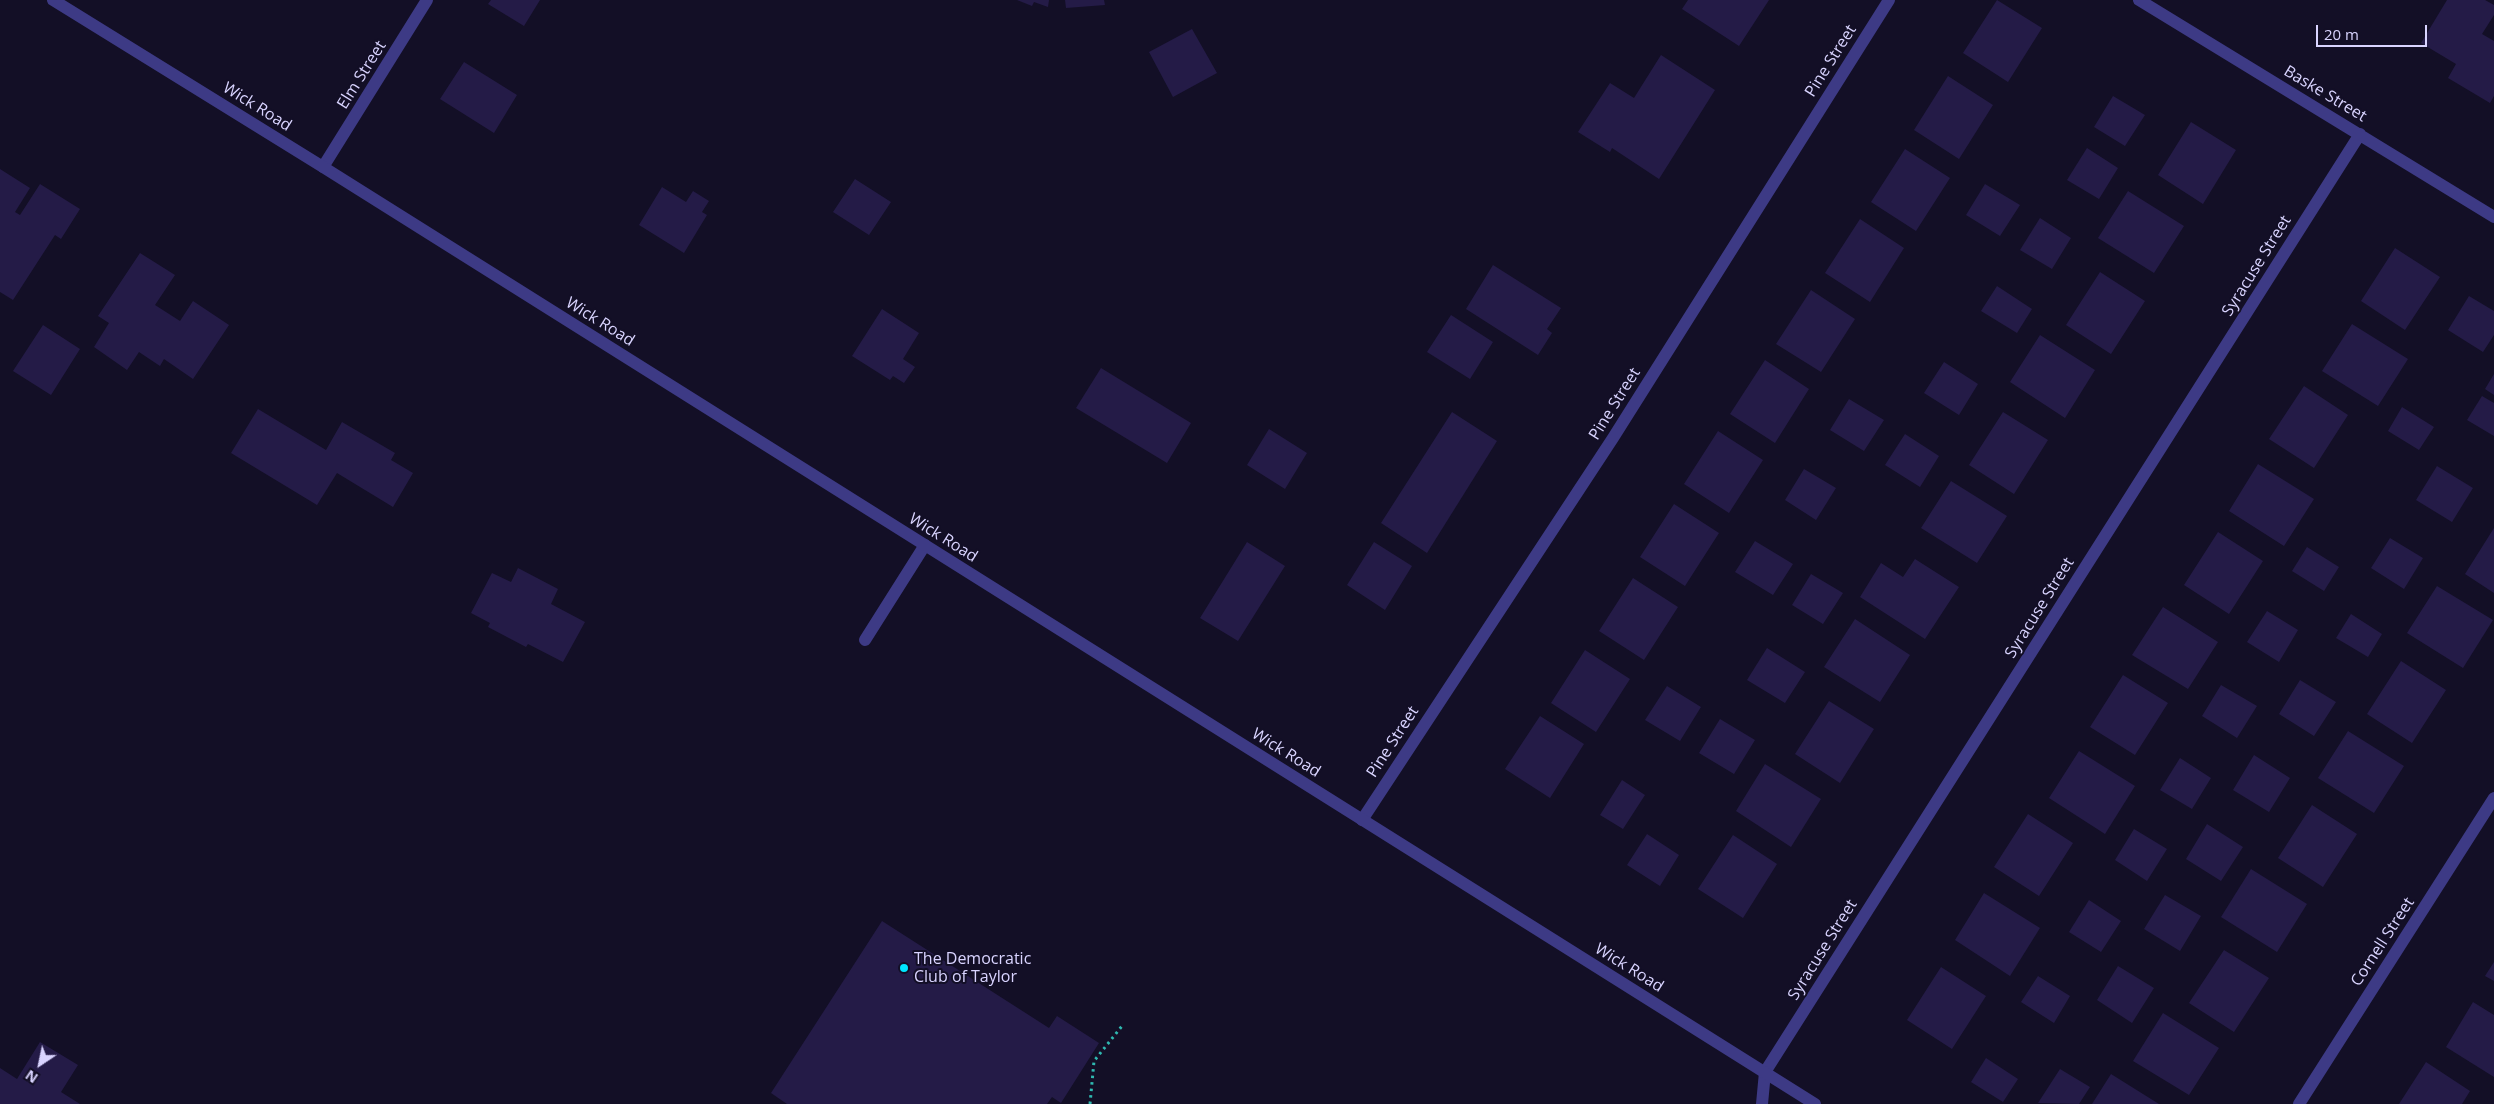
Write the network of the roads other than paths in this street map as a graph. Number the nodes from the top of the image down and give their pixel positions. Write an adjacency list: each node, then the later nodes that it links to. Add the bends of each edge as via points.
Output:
1 (53, 0): 6 (street, Wick Road)
2 (427, 0): 6 (street, Elm Street)
3 (1889, 0): 11 (street, Pine Street, via 1613,438)
4 (2139, 0): 5 (street, Baske Street)
5 (2360, 134): 7 (street, Baske Street); 12 (street, Syracuse Street)
6 (323, 167): 8 (street, Wick Road)
7 (2494, 217)
8 (925, 546): 9 (street); 11 (street, Wick Road)
9 (866, 640)
10 (2494, 798): 15 (street, Cornell Street)
11 (1362, 820): 12 (street, Wick Road)
12 (1764, 1072): 13 (street, Syracuse Street); 14 (street, Wick Road)
13 (1762, 1104)
14 (1815, 1104)
15 (2298, 1104)

